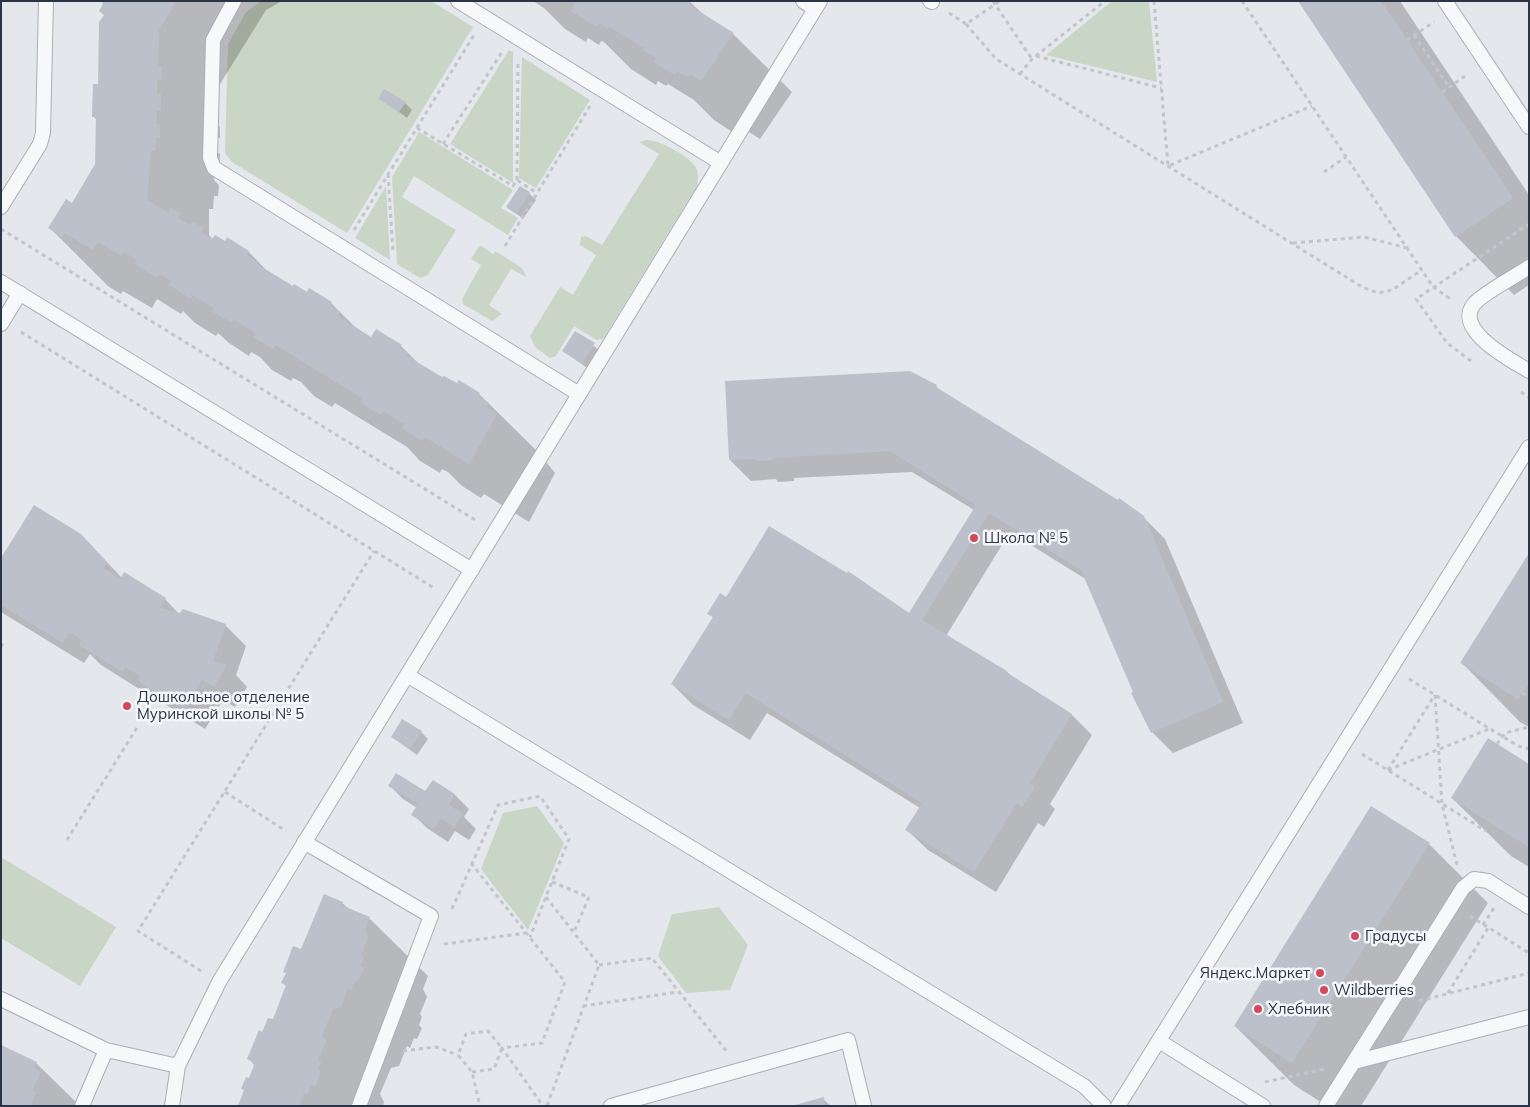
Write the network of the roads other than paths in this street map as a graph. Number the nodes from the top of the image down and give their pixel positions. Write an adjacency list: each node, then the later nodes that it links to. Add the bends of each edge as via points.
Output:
1 (46, 1): 9 (lane, via 43,133 40,144)
2 (234, 1): 15 (lane, via 213,40 211,163 218,172)
3 (458, 1): 8 (lane)
4 (802, 1): 5 (lane)
5 (818, 5): 8 (lane)
6 (1448, 6): 7 (lane)
7 (1529, 127)
8 (720, 163): 15 (lane)
9 (1, 207)
10 (1529, 267): 14 (lane, via 1475,303 1469,312 1477,334)
11 (1, 282): 12 (lane)
12 (20, 293): 13 (lane); 17 (lane)
13 (2, 322)
14 (1529, 371)
15 (579, 394): 17 (lane)
16 (1529, 447): 23 (lane)
17 (472, 570): 18 (lane)
18 (407, 675): 19 (lane); 32 (lane, via 1084,1086)
19 (304, 842): 26 (lane, via 219,982); 29 (lane, via 431,916)
20 (1529, 907): 25 (lane, via 1488,882 1474,879 1463,888)
21 (1, 999): 24 (lane)
22 (1529, 1017): 25 (lane)
23 (1159, 1041): 33 (lane); 34 (lane)
24 (106, 1050): 26 (lane); 27 (lane)
25 (1354, 1062): 35 (lane)
26 (178, 1066): 28 (lane)
27 (82, 1106)
28 (172, 1106)
29 (358, 1106)
30 (610, 1106): 31 (lane, via 848,1040)
31 (864, 1106)
32 (1104, 1106)
33 (1118, 1106)
34 (1263, 1106)
35 (1326, 1106)

